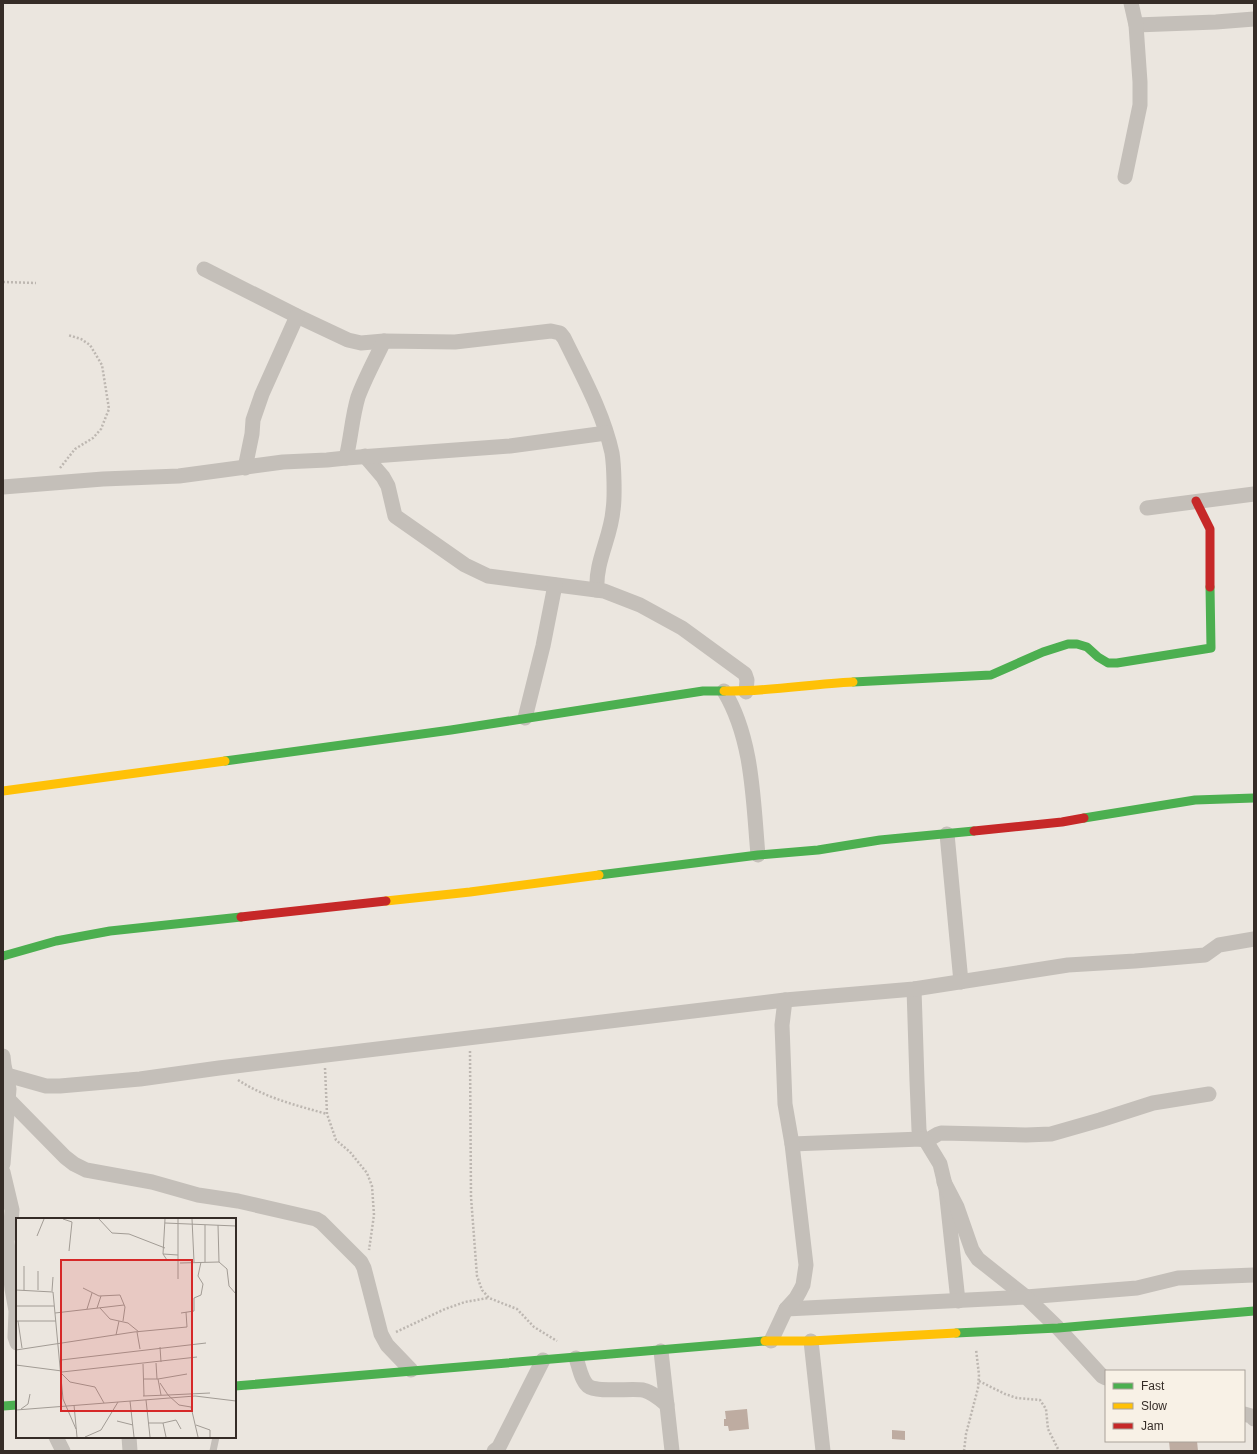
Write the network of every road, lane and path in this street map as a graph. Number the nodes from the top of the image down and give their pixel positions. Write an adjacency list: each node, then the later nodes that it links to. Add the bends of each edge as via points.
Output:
1 (1131, 3): 3 (street)
2 (1254, 19): 3 (street)
3 (1136, 25): 4 (street, via 1140,105)
4 (1125, 178)
5 (204, 269): 8 (street)
6 (3, 282): 7 (path)
7 (36, 283)
8 (297, 316): 10 (street, via 348,340 361,343); 14 (street, via 253,420)
9 (68, 335): 15 (path, via 90,345 102,365 109,409 101,429 93,438 75,449)
10 (384, 341): 11 (street, via 455,342 556,331 564,338 596,403); 13 (street, via 358,397)
11 (606, 434): 12 (street, via 510,446); 21 (street, via 612,454 613,510 608,538 598,568)
12 (364, 456): 13 (street); 20 (street, via 388,486 395,516 465,565 488,576)
13 (346, 458): 14 (street, via 283,462)
14 (245, 468): 15 (street, via 179,476)
15 (50, 483): 16 (street)
16 (3, 487)
17 (1254, 494): 18 (street)
18 (1196, 502): 19 (street); 23 (street, via 1210,529 1211,648 1108,663 1087,647 1068,644 991,675 830,683)
19 (1147, 508)
20 (555, 585): 21 (street); 24 (street)
21 (598, 590): 23 (street, via 640,605 682,628 745,674)
22 (724, 691): 23 (street); 24 (street, via 703,691); 28 (street, via 734,710 747,759)
23 (746, 692)
24 (525, 718): 25 (street)
25 (3, 791)
26 (1254, 798): 27 (street, via 1195,800 1062,822)
27 (947, 834): 28 (street); 31 (street)
28 (758, 855): 30 (street, via 470,892 110,931 46,943)
29 (1254, 939): 31 (street, via 1219,945 1205,955 1068,965)
30 (3, 956)
31 (961, 982): 32 (street)
32 (914, 989): 33 (street); 41 (street, via 919,1130)
33 (785, 1000): 34 (street); 42 (street, via 782,1025 785,1104)
34 (470, 1038): 35 (street); 49 (path, via 471,1197 477,1276 482,1290)
35 (324, 1056): 37 (street); 40 (path)
36 (4, 1065): 37 (street, via 46,1086 140,1079); 39 (street)
37 (219, 1068): 40 (path, via 254,1091 282,1102)
38 (1209, 1094): 41 (street, via 1153,1103 1051,1134 941,1133)
39 (9, 1100): 43 (street); 58 (street, via 65,1157 86,1170 152,1182 198,1195 238,1201 321,1222 361,1262)
40 (327, 1114): 46 (path, via 336,1140 367,1173 372,1186 374,1215)
41 (924, 1140): 42 (street); 45 (street, via 940,1164)
42 (792, 1144): 51 (street, via 806,1265 800,1291)
43 (3, 1164)
44 (3, 1172): 53 (street, via 12,1210 7,1241)
45 (944, 1182): 48 (street, via 957,1207 972,1250 978,1258); 50 (street)
46 (369, 1253)
47 (1254, 1274): 48 (street, via 1178,1278 1137,1288)
48 (1026, 1297): 50 (street); 55 (street)
49 (489, 1298): 58 (path, via 445,1308); 61 (path, via 517,1310 534,1327)
50 (958, 1301): 51 (street)
51 (786, 1309): 59 (street)
52 (16, 1311): 57 (street)
53 (16, 1311)
54 (1254, 1311): 55 (street)
55 (1058, 1328): 56 (street); 66 (street)
56 (976, 1332): 60 (street); 67 (path)
57 (16, 1340)
58 (384, 1340): 65 (street)
59 (771, 1341): 60 (street); 62 (street)
60 (811, 1341): 82 (street)
61 (559, 1342)
62 (661, 1351): 63 (street); 70 (street)
63 (576, 1358): 64 (street); 70 (street, via 588,1386 645,1390)
64 (543, 1360): 65 (street); 80 (street)
65 (411, 1370): 68 (street)
66 (1105, 1378)
67 (979, 1380): 83 (path); 84 (path, via 1017,1398 1040,1400 1046,1409 1048,1429)
68 (236, 1386)
69 (16, 1405): 71 (street)
70 (667, 1405): 81 (street)
71 (3, 1406)
72 (1245, 1414): 73 (street)
73 (1254, 1419)
74 (56, 1438): 77 (street)
75 (128, 1438): 78 (street)
76 (216, 1438): 79 (lane)
77 (63, 1451)
78 (130, 1451)
79 (213, 1451)
80 (494, 1451)
81 (672, 1451)
82 (823, 1451)
83 (964, 1451)
84 (1059, 1451)

